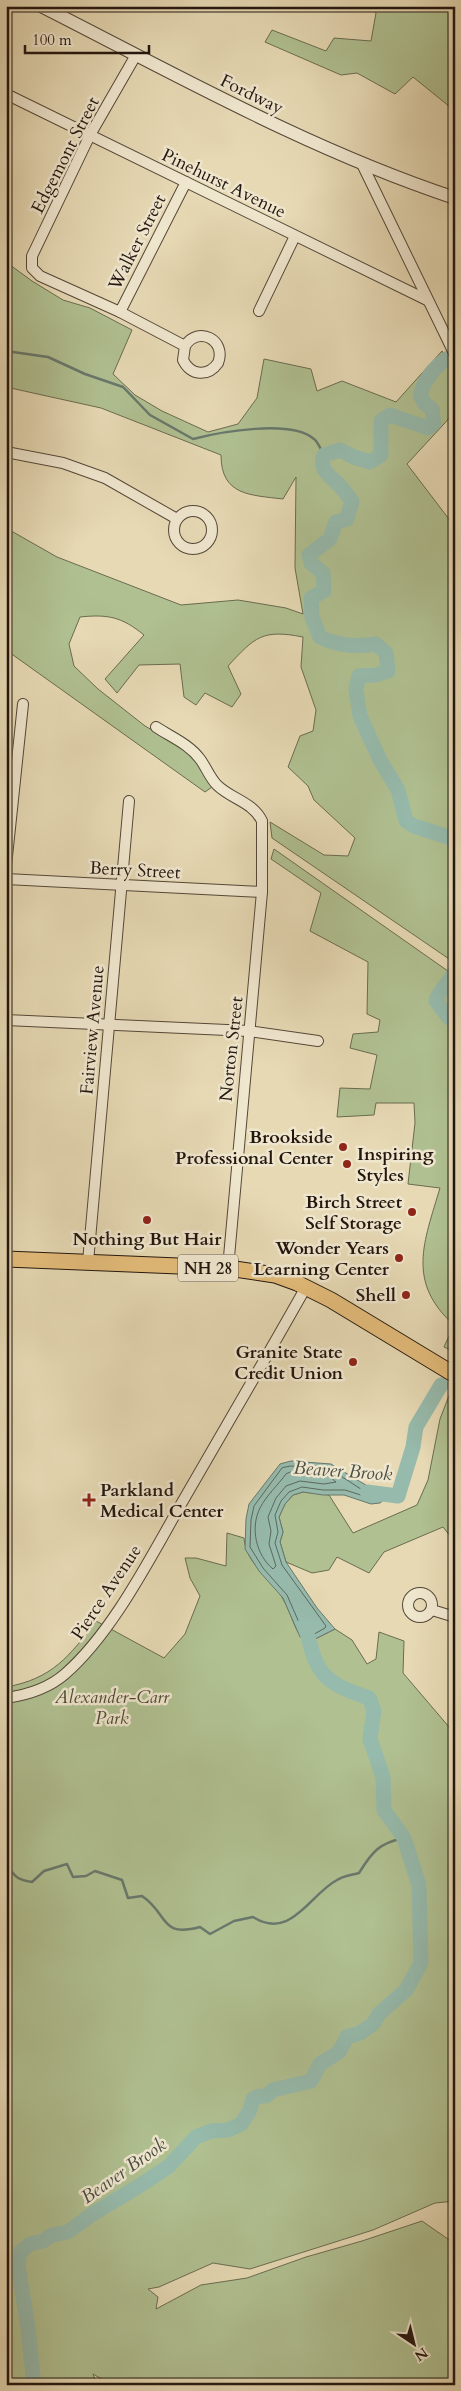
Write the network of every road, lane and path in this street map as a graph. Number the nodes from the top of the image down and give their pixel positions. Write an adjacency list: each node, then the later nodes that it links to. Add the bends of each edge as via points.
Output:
1 (41, 6): 2 (street, Fordway)
2 (136, 55): 4 (street, Edgemont Street); 5 (street, Fordway, via 241,109)
3 (6, 94): 4 (street, Pinehurst Avenue)
4 (90, 135): 6 (street, Pinehurst Avenue); 9 (street, Edgemont Street, via 32,256)
5 (362, 164): 7 (street, Fordway); 10 (street)
6 (186, 182): 8 (street, Pinehurst Avenue); 12 (street, Walker Street)
7 (455, 198)
8 (295, 236): 10 (street, Pinehurst Avenue); 11 (street)
9 (34, 271): 12 (street, Walker Street)
10 (427, 300): 14 (street)
11 (260, 311)
12 (120, 312): 13 (street)
13 (185, 346)
14 (455, 355)
15 (6, 452): 16 (street, via 63,463 105,478)
16 (177, 519)
17 (23, 704): 20 (street)
18 (156, 728): 23 (street, Norton Street, via 189,747 218,786 259,815 263,836)
19 (130, 801): 22 (street, Fairview Avenue)
20 (6, 866)
21 (6, 879): 22 (street, Berry Street)
22 (123, 885): 23 (street, Berry Street); 25 (street, Fairview Avenue)
23 (262, 892): 26 (street, Norton Street)
24 (6, 1020): 25 (street)
25 (108, 1024): 26 (street); 29 (street, Fairview Avenue)
26 (249, 1031): 27 (street); 30 (street, Norton Street)
27 (318, 1041)
28 (6, 1259): 29 (main road, NH 28)
29 (88, 1262): 30 (main road, NH 28)
30 (228, 1268): 31 (main road, NH 28, via 262,1272)
31 (306, 1287): 32 (main road, NH 28); 35 (street, Pierce Avenue, via 113,1616 60,1678 35,1691)
32 (455, 1375)
33 (432, 1610): 34 (street)
34 (455, 1617)
35 (6, 1698)

